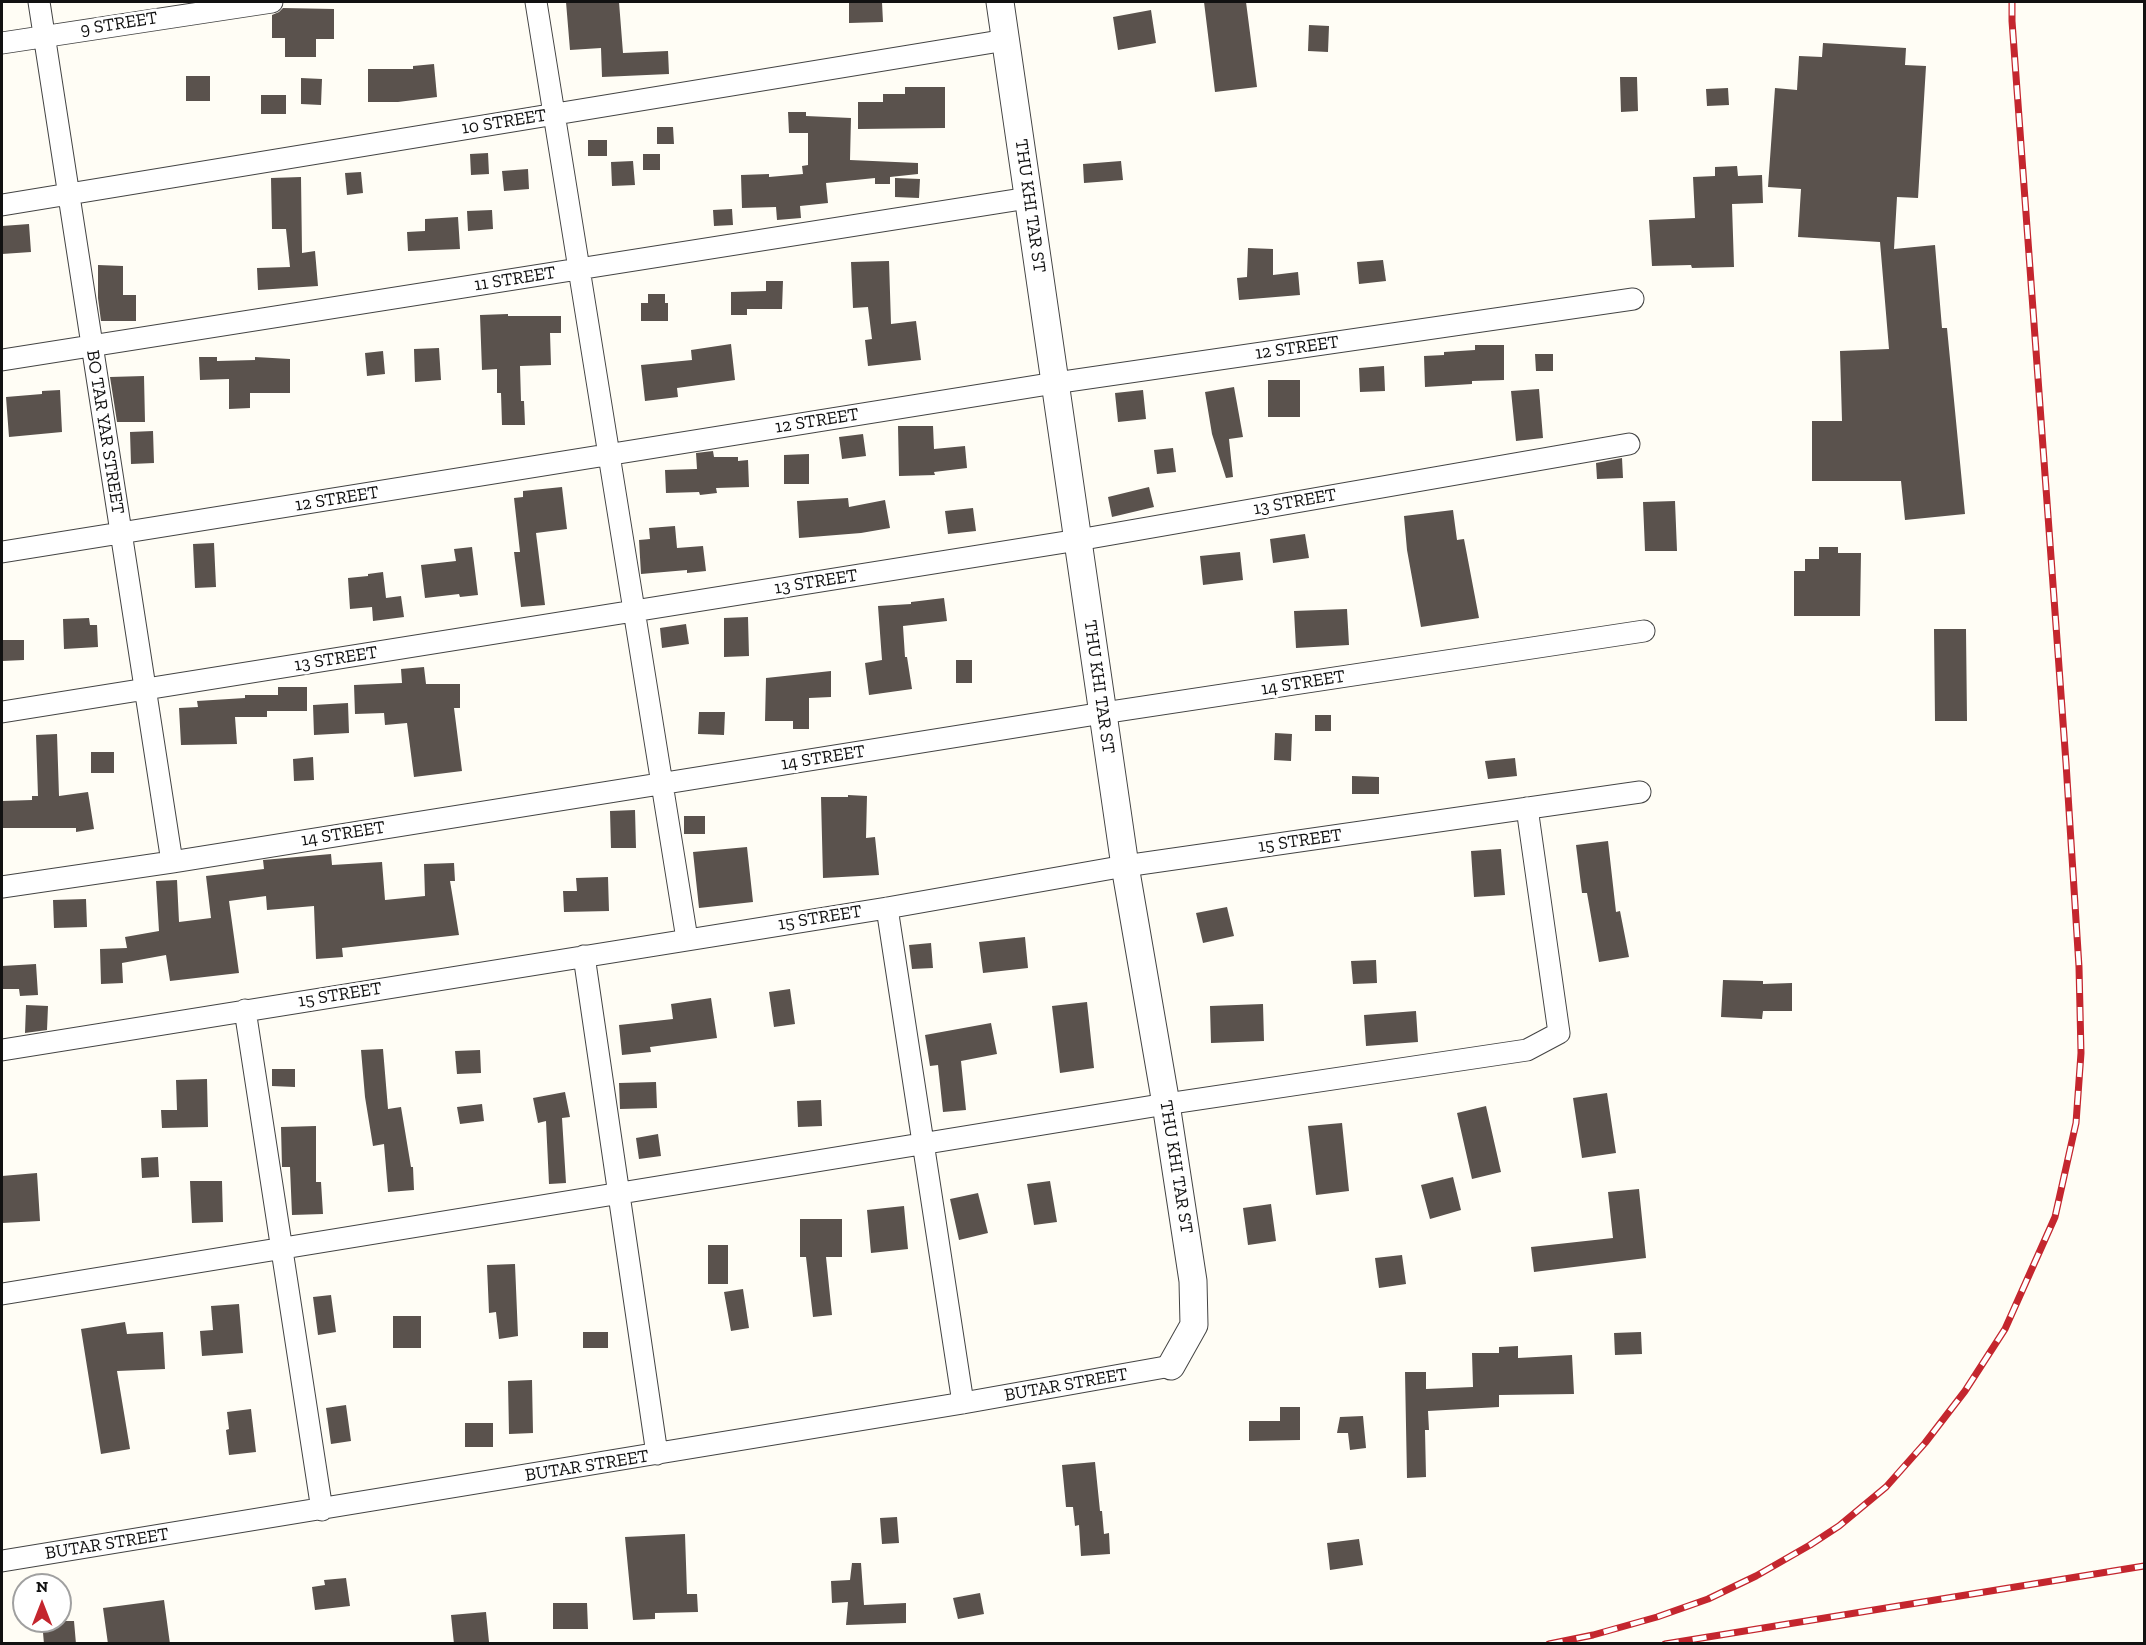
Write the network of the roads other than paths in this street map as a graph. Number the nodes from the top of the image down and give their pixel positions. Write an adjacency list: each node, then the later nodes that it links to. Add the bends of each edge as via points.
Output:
1 (39, 2): 5 (street, BO TAR YAR STREET)
2 (272, 2): 5 (street, 9 STREET)
3 (536, 2): 8 (street)
4 (1000, 2): 6 (street, THU KHI TAR ST)
5 (44, 36): 7 (street, 9 STREET); 9 (street, BO TAR YAR STREET)
6 (1006, 40): 8 (street, 10 STREET); 10 (street, THU KHI TAR ST)
7 (2, 42)
8 (554, 114): 9 (street, 10 STREET); 12 (street)
9 (69, 193): 11 (street, 10 STREET); 14 (street, BO TAR YAR STREET)
10 (1028, 198): 12 (street, 11 STREET); 16 (street, THU KHI TAR ST)
11 (2, 205)
12 (579, 269): 14 (street, 11 STREET); 18 (street)
13 (1633, 299): 16 (street, 12 STREET)
14 (92, 345): 15 (street, 11 STREET); 19 (street, BO TAR YAR STREET)
15 (2, 360)
16 (1055, 383): 18 (street, 12 STREET); 20 (street, THU KHI TAR ST)
17 (1629, 444): 20 (street, 13 STREET)
18 (609, 455): 19 (street, 12 STREET); 22 (street)
19 (121, 533): 21 (street, 12 STREET); 24 (street, BO TAR YAR STREET)
20 (1078, 540): 22 (street, 13 STREET); 26 (street, THU KHI TAR ST)
21 (2, 552)
22 (634, 612): 24 (street, 13 STREET); 27 (street)
23 (1644, 631): 26 (street, 14 STREET)
24 (145, 690): 25 (street, 13 STREET); 30 (street, BO TAR YAR STREET)
25 (2, 712)
26 (1102, 713): 27 (street, 14 STREET); 31 (street, THU KHI TAR ST)
27 (662, 783): 30 (street, 14 STREET); 34 (street)
28 (1640, 792): 29 (street, 15 STREET)
29 (1527, 808): 31 (street, 15 STREET); 38 (street, via 1559,1033 1527,1050)
30 (172, 862): 32 (street, 14 STREET)
31 (1125, 866): 33 (street, 15 STREET); 38 (street, THU KHI TAR ST)
32 (2, 887)
33 (887, 908): 34 (street, 15 STREET); 39 (street)
34 (687, 939): 35 (street, 15 STREET)
35 (584, 956): 36 (street, 15 STREET); 40 (street)
36 (245, 1010): 37 (street, 15 STREET); 41 (street)
37 (2, 1050)
38 (1166, 1104): 39 (street); 43 (street, THU KHI TAR ST, via 1193,1281 1194,1325)
39 (923, 1144): 40 (street); 44 (street)
40 (619, 1193): 41 (street); 45 (street)
41 (282, 1248): 42 (street); 46 (street)
42 (2, 1294)
43 (1171, 1366): 44 (street, BUTAR STREET)
44 (963, 1403): 45 (street, BUTAR STREET)
45 (657, 1454): 46 (street, BUTAR STREET)
46 (322, 1510): 47 (street, BUTAR STREET)
47 (2, 1561)

